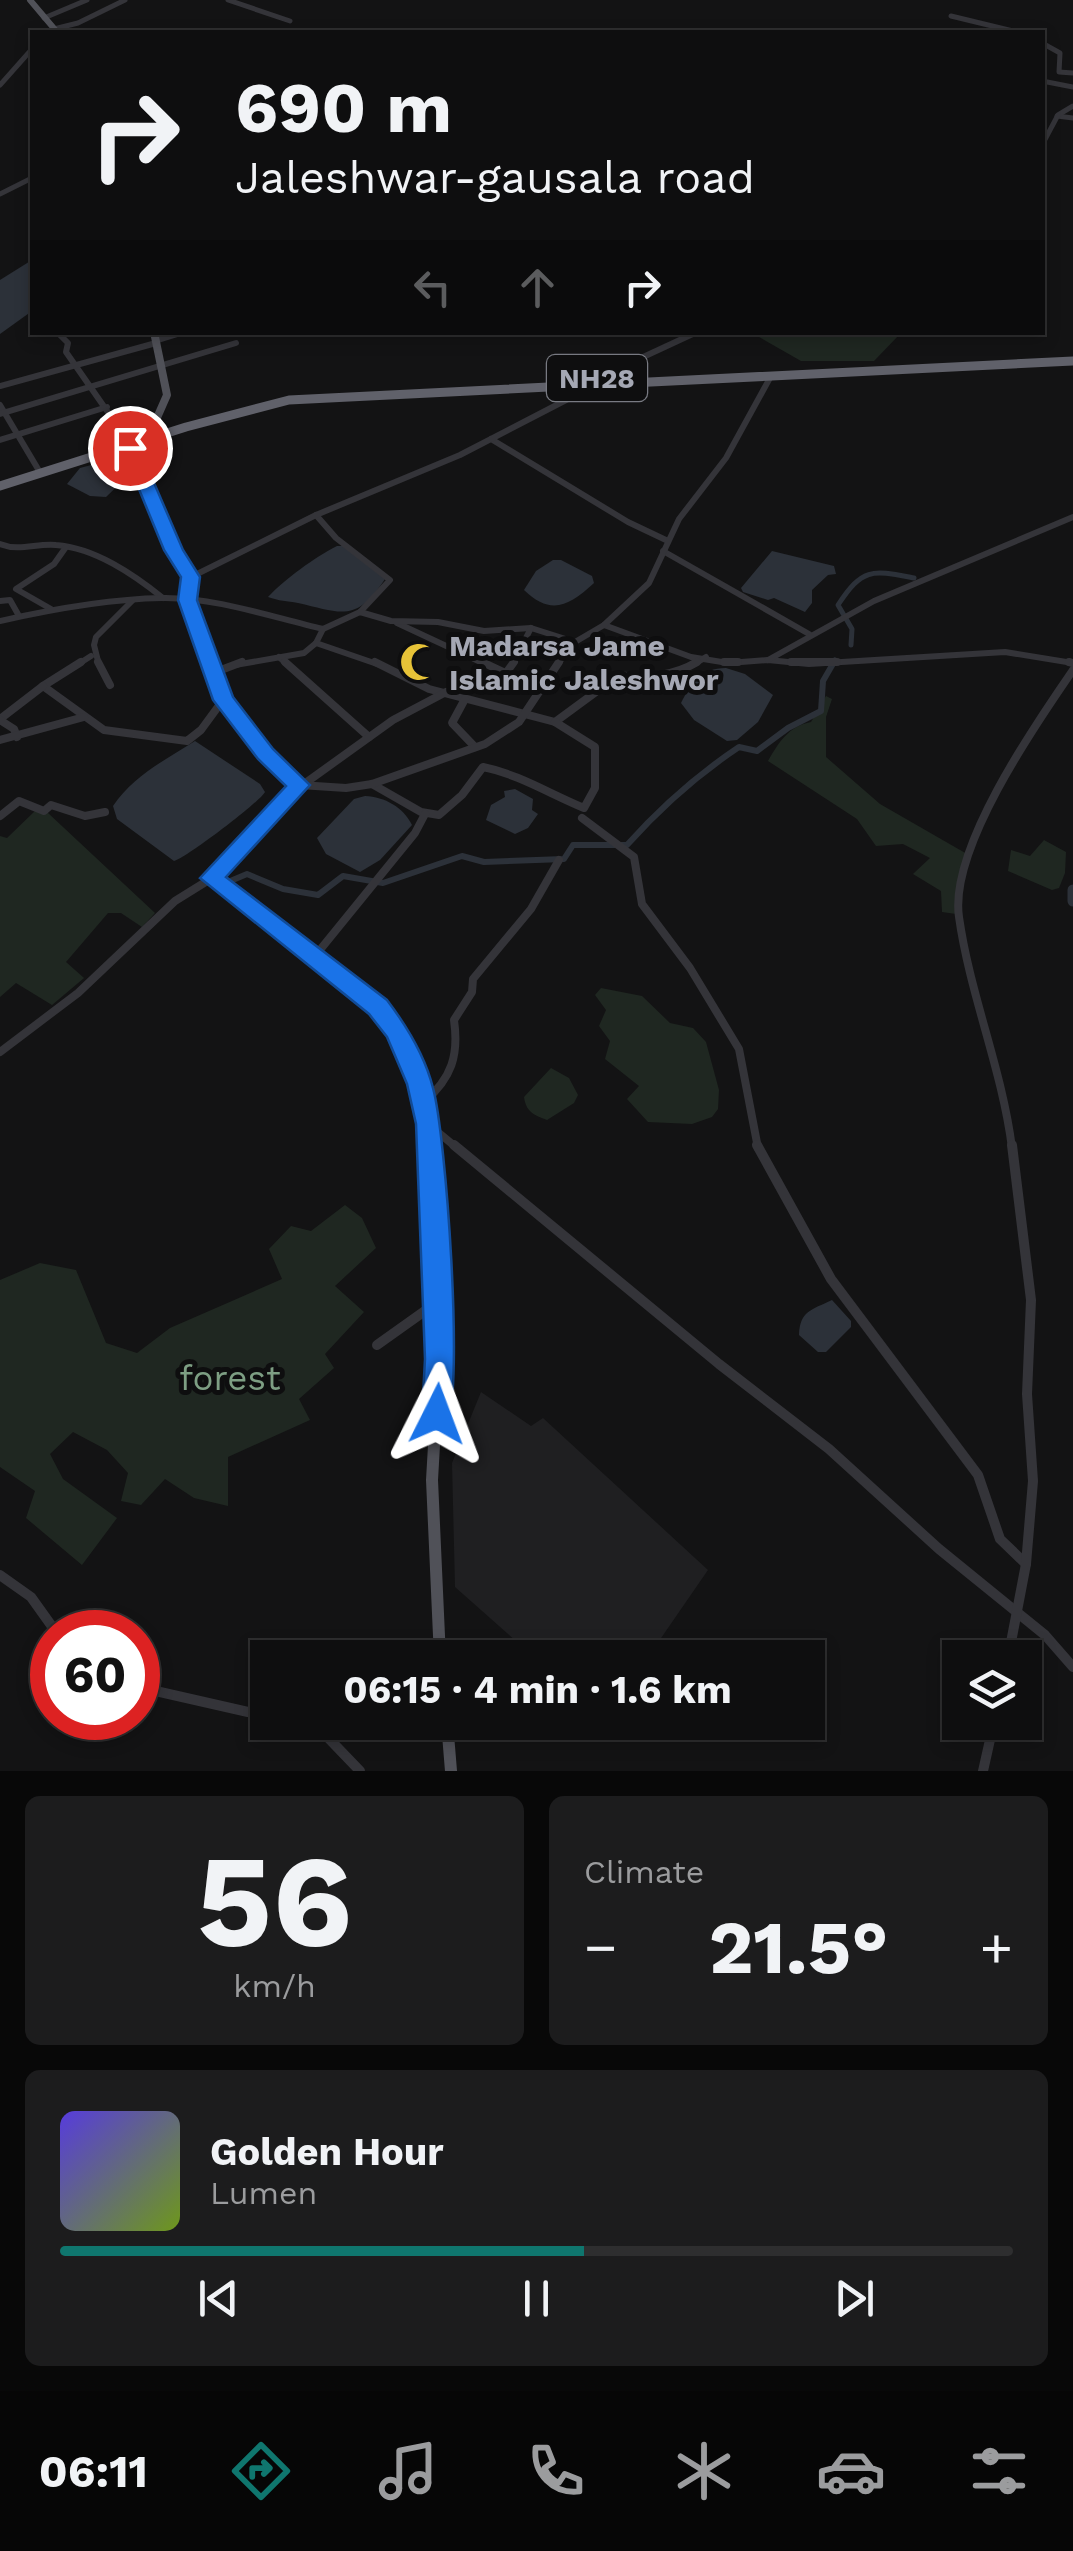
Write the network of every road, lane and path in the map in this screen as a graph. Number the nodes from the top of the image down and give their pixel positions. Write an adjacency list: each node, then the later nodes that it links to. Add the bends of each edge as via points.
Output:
1 (30, 0): 6 (main road)
2 (87, 0): 6 (street)
3 (125, 0): 9 (street)
4 (228, 0): 7 (street)
5 (951, 16): 10 (street)
6 (44, 18): 8 (main road)
7 (290, 20)
8 (55, 30)
9 (59, 30)
10 (1009, 30)
11 (1045, 45): 14 (street, via 1060,53)
12 (30, 51): 17 (street)
13 (1046, 65): 14 (street)
14 (1057, 67): 15 (street)
15 (1073, 73)
16 (1045, 82): 18 (street)
17 (0, 85)
18 (1073, 87)
19 (1073, 106): 20 (street)
20 (1058, 116): 21 (street); 23 (street)
21 (1073, 118)
22 (1045, 125): 23 (street)
23 (1051, 127): 24 (street)
24 (1045, 139)
25 (30, 179): 26 (street)
26 (0, 194)
27 (60, 335): 32 (street)
28 (690, 335): 36 (street)
29 (155, 339): 32 (street); 33 (main road)
30 (236, 343): 33 (street)
31 (1073, 358): 34 (highway, NH28)
32 (77, 365): 38 (street); 39 (street)
33 (160, 365): 39 (street); 43 (main road, via 166,395)
34 (809, 373): 35 (highway, NH28); 36 (highway, NH28)
35 (771, 376): 37 (highway, NH28); 51 (street, via 726,458)
36 (614, 378): 37 (highway, NH28)
37 (592, 382): 43 (highway, NH28, via 303,394); 44 (street); 46 (highway, NH28, via 289,400)
38 (0, 386)
39 (92, 386): 40 (street); 41 (street)
40 (108, 407): 42 (street); 46 (street)
41 (1, 410): 42 (street)
42 (18, 435): 45 (street); 47 (street)
43 (149, 436): 46 (highway, NH28)
44 (491, 439): 49 (street); 51 (street)
45 (0, 440)
46 (129, 444): 47 (highway); 48 (highway); 55 (main road)
47 (38, 470): 48 (highway)
48 (0, 484)
49 (316, 515): 55 (street); 61 (street, via 390,580)
50 (1071, 520): 68 (street)
51 (668, 541): 54 (street)
52 (0, 544): 53 (street, via 24,551)
53 (66, 547): 56 (street); 60 (street, via 54,564 16,589)
54 (662, 551): 65 (street, via 649,583); 68 (street)
55 (191, 577): 58 (main road)
56 (163, 598): 57 (street); 58 (street)
57 (132, 600): 60 (street); 71 (street, via 102,630)
58 (188, 600): 67 (street); 76 (main road)
59 (0, 601): 62 (street, via 10,600)
60 (51, 609): 62 (street)
61 (360, 612): 63 (street); 67 (street)
62 (18, 616): 64 (street)
63 (390, 620): 66 (street, via 484,631); 77 (street)
64 (0, 621)
65 (604, 625): 69 (street); 73 (street)
66 (532, 628): 69 (street); 77 (street)
67 (323, 629): 70 (street)
68 (810, 634): 74 (street)
69 (575, 642): 84 (street)
70 (316, 643): 72 (street, via 304,653); 81 (street)
71 (91, 656): 79 (street); 80 (street)
72 (279, 657): 76 (street); 89 (street)
73 (706, 657): 74 (street); 87 (street, via 684,670 615,677)
74 (768, 660): 75 (street, via 809,664 1005,652)
75 (1073, 667): 106 (street, via 1002,781 964,870 958,913 1009,1123 1031,1300 1026,1394 1033,1481)
76 (213, 673): 83 (main road)
77 (506, 673): 78 (street)
78 (529, 684)
79 (110, 685)
80 (44, 686): 85 (street); 86 (street)
81 (447, 691): 82 (street); 89 (street)
82 (465, 699): 84 (street); 91 (street, via 452,723)
83 (223, 700): 85 (street, via 186,741 115,734); 93 (main road)
84 (522, 716): 87 (street); 91 (street)
85 (84, 717): 88 (street)
86 (0, 719): 88 (street)
87 (555, 722): 95 (street, via 595,746 596,788 584,808 512,773 483,767 439,815)
88 (17, 737): 90 (street)
89 (369, 737): 93 (street)
90 (0, 740)
91 (475, 747): 92 (street)
92 (372, 784): 93 (street); 95 (street)
93 (300, 785): 99 (main road)
94 (106, 812): 96 (street, via 85,816 19,801)
95 (426, 814): 100 (street, via 364,902)
96 (0, 816)
97 (582, 818): 106 (street, via 634,857 642,904 739,1049 756,1148 831,1279 978,1475 1000,1539)
98 (559, 860): 102 (street, via 526,922 473,980 454,1020 458,1052)
99 (212, 878): 100 (main road); 101 (street, via 175,901 78,993)
100 (315, 956): 102 (main road, via 378,1007 396,1031)
101 (0, 1052)
102 (424, 1102): 103 (main road)
103 (428, 1124): 104 (main road); 109 (street, via 773,1402)
104 (436, 1303): 105 (street); 110 (main road, via 440,1359 432,1520)
105 (377, 1344)
106 (1026, 1564): 109 (street)
107 (0, 1575): 108 (street)
108 (40, 1610)
109 (1018, 1613): 111 (street); 112 (street)
110 (439, 1640)
111 (1012, 1640)
112 (1073, 1667)
113 (160, 1692): 114 (street)
114 (250, 1712)
115 (331, 1740): 118 (street)
116 (448, 1740): 119 (main road)
117 (990, 1740): 120 (street)
118 (360, 1771)
119 (451, 1771)
120 (983, 1771)

